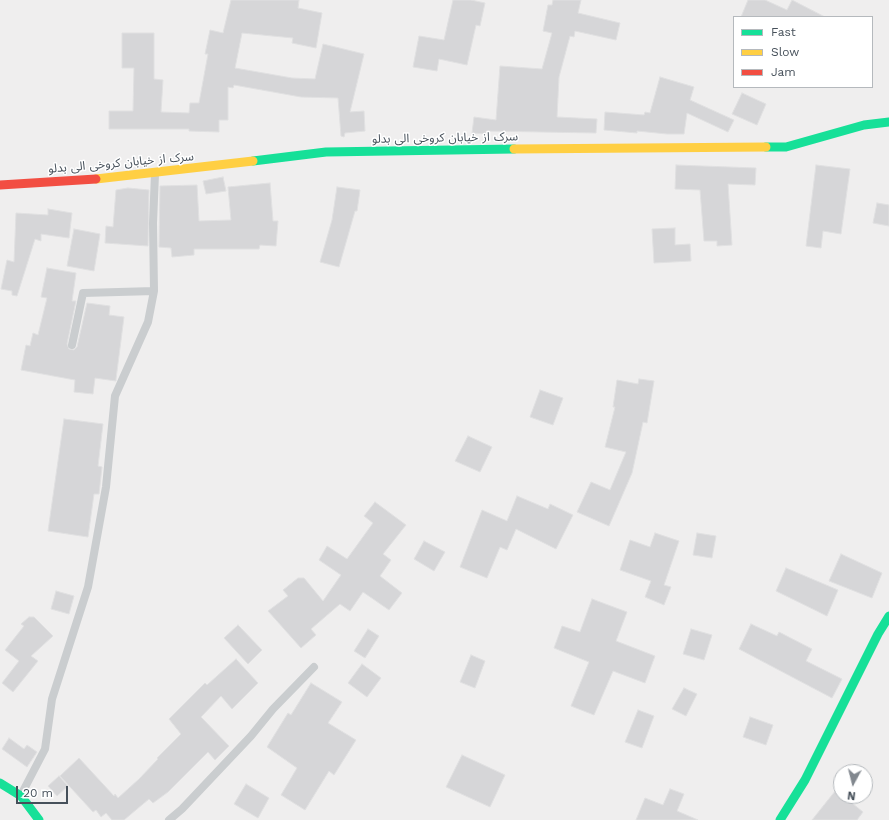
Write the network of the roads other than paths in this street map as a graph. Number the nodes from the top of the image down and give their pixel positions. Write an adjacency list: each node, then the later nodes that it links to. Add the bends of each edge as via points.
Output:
1 (889, 122): 2 (main road, سرک از خیابان کروخی الی بدلو, via 864,125 786,147 326,152)
2 (156, 173): 3 (main road, سرک از خیابان کروخی الی بدلو); 4 (lane, via 153,223)
3 (0, 185)
4 (154, 291): 5 (lane, via 83,293); 9 (lane, via 148,322 115,396 106,487 88,587 52,699 44,750)
5 (72, 345)
6 (889, 616): 12 (main road, via 805,780)
7 (314, 667): 11 (lane)
8 (0, 783): 9 (main road)
9 (21, 796): 10 (main road)
10 (39, 820)
11 (169, 820)
12 (780, 820)

